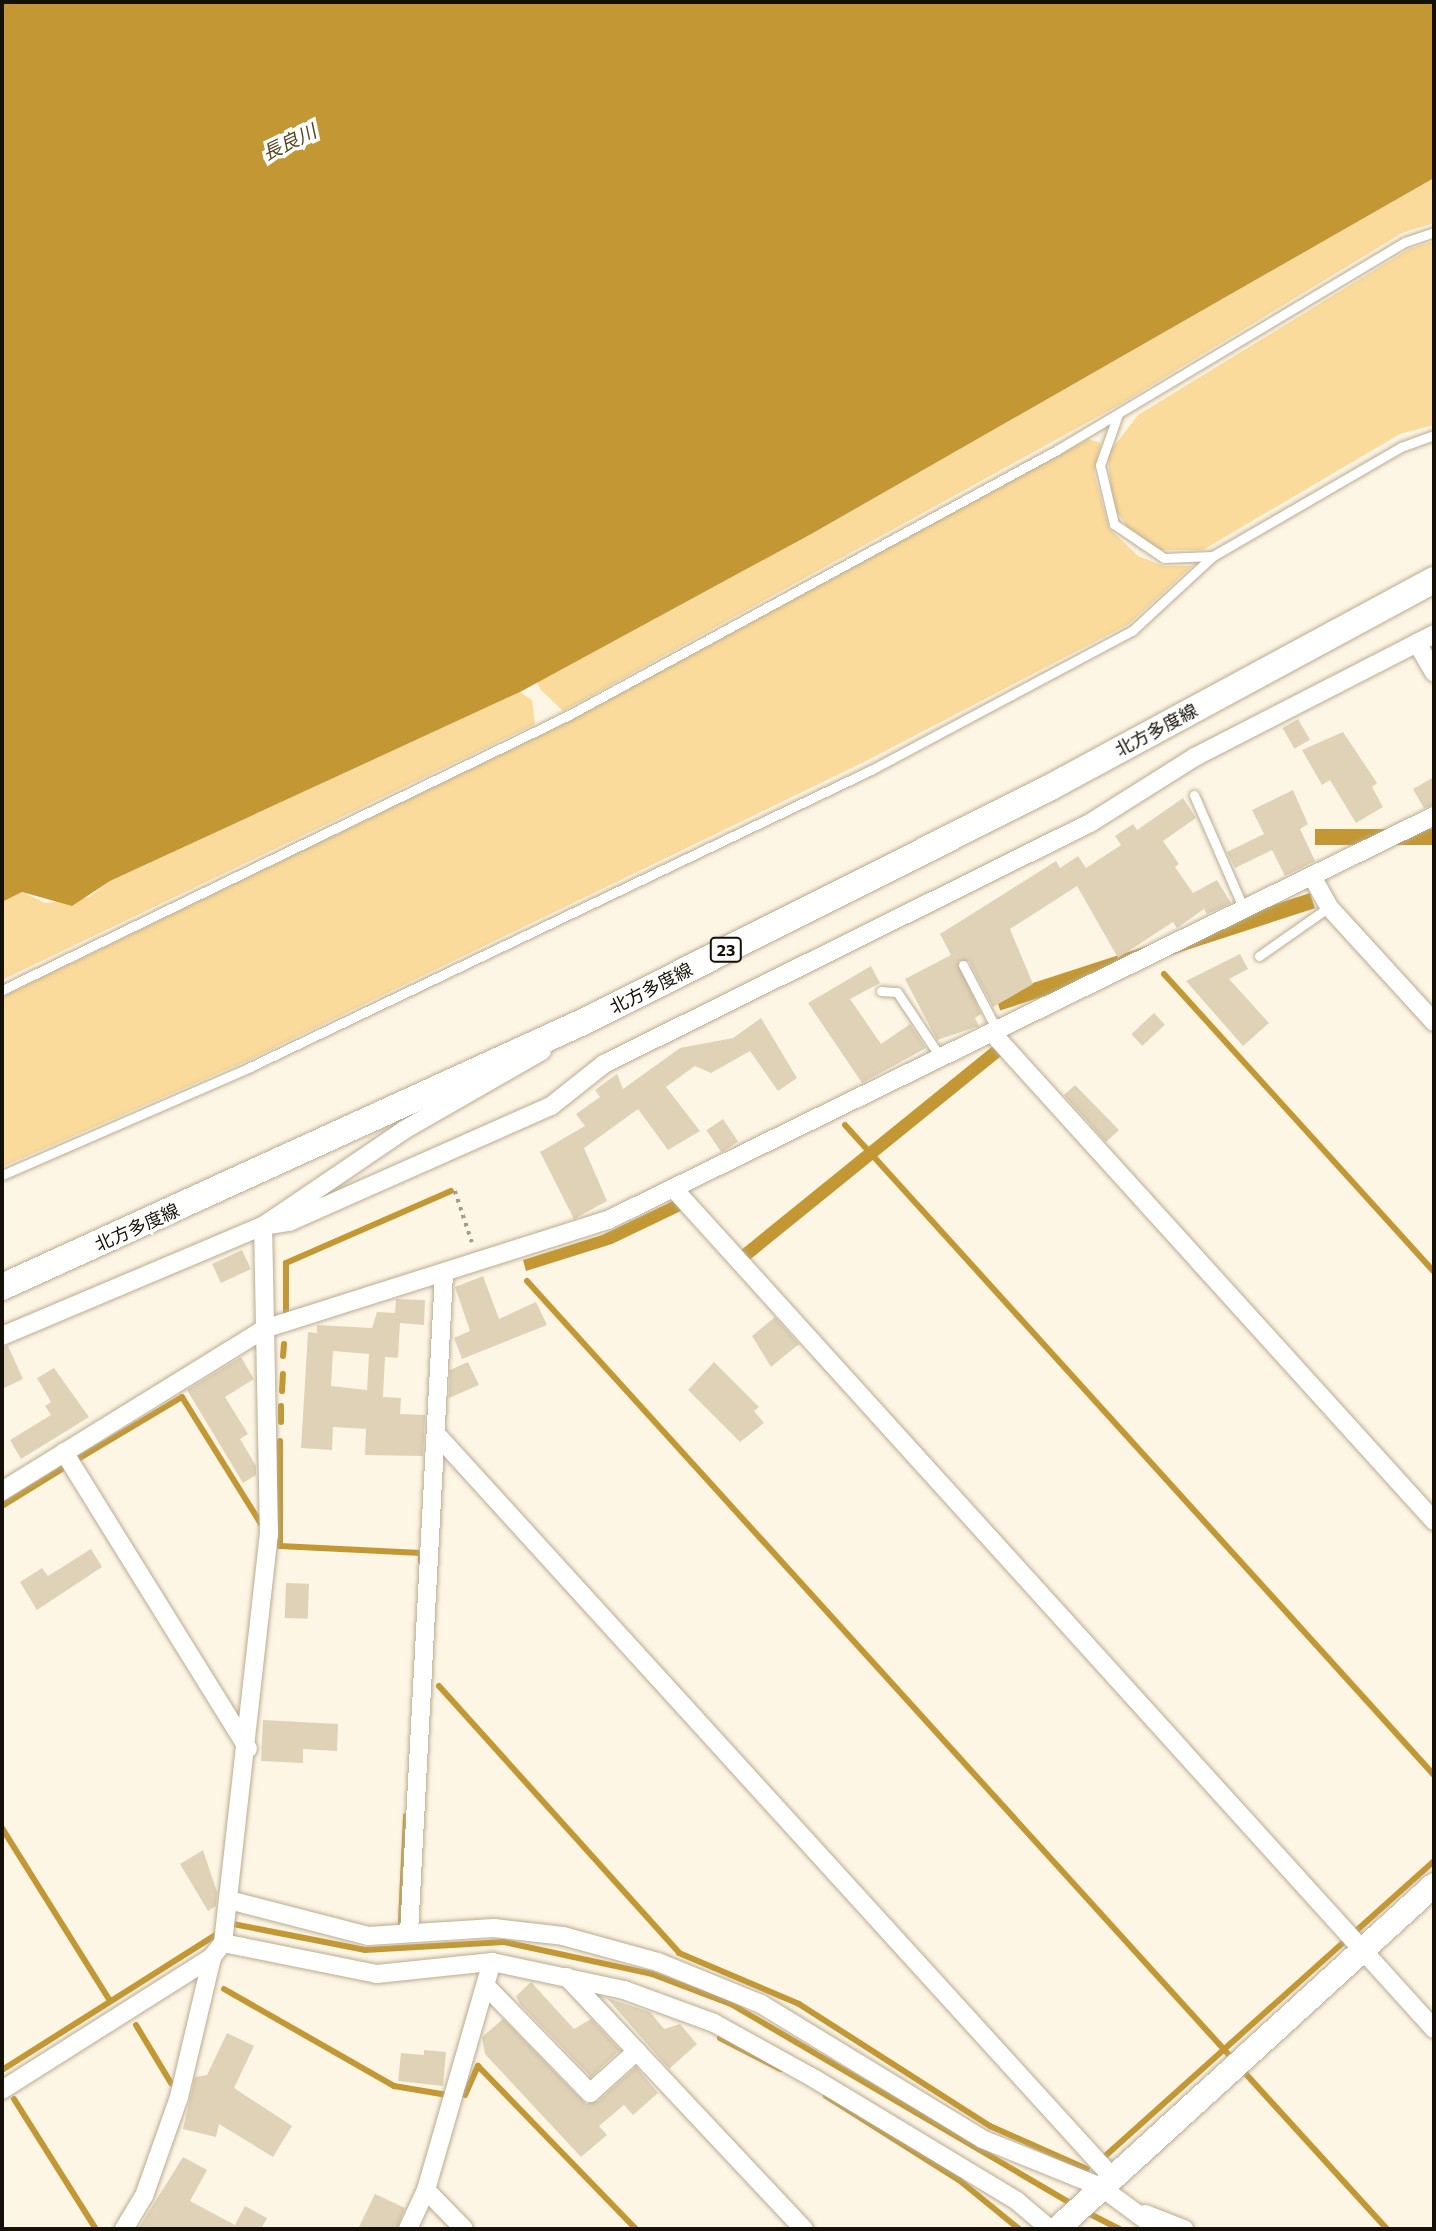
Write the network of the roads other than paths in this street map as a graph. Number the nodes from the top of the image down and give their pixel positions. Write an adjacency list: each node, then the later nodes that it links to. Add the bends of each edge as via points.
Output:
1 (1434, 232): 2 (lane, via 1405,242)
2 (1118, 414): 4 (lane, via 1100,465 1114,524 1164,558); 16 (lane, via 569,715)
3 (1434, 435): 4 (lane, via 1401,447)
4 (1213, 556): 22 (lane, via 1133,630 871,770 250,1067)
5 (1430, 578): 19 (main road, 北方多度線 / 23, via 1051,788)
6 (1434, 634): 7 (street)
7 (1417, 643): 8 (street); 24 (street, via 1195,757 1090,823 604,1065 551,1107 289,1222)
8 (1434, 673)
9 (1194, 795): 13 (lane)
10 (1434, 816): 11 (street)
11 (1314, 878): 12 (street); 13 (street)
12 (1329, 907): 14 (lane); 18 (street)
13 (1246, 913): 20 (street)
14 (1259, 956)
15 (962, 965): 20 (lane)
16 (2, 990)
17 (881, 991): 21 (lane, via 897,992)
18 (1434, 1022)
19 (583, 1023): 24 (street, via 404,1130); 26 (main road, 北方多度線 / 23)
20 (996, 1034): 21 (street); 32 (street)
21 (942, 1060): 23 (street)
22 (2, 1175)
23 (674, 1189): 25 (street, via 608,1220); 38 (street)
24 (263, 1226): 27 (street); 28 (street)
25 (444, 1274): 27 (street); 29 (street)
26 (2, 1287)
27 (264, 1329): 30 (street); 33 (street, via 269,1535)
28 (2, 1336)
29 (439, 1437): 36 (street); 45 (street)
30 (64, 1452): 31 (street); 33 (street)
31 (2, 1491)
32 (1434, 1521)
33 (248, 1749): 35 (street)
34 (1434, 1885): 38 (street)
35 (228, 1907): 36 (street, via 368,1936); 37 (street)
36 (409, 1933): 45 (street, via 494,1928 563,1936 658,1962 809,2030 982,2139)
37 (217, 1950): 39 (street, via 377,1974); 44 (street); 48 (street, via 179,2097 144,2196)
38 (1363, 1950): 42 (street); 45 (street)
39 (492, 1962): 40 (street); 41 (street)
40 (567, 1976): 43 (street); 52 (street, via 714,2023 1017,2201)
41 (487, 1987): 43 (street, via 590,2093); 46 (street)
42 (1434, 2029)
43 (637, 2051): 51 (street)
44 (2, 2090)
45 (1103, 2185): 47 (street); 53 (street)
46 (426, 2190): 49 (street); 50 (street)
47 (1131, 2209): 54 (street); 55 (street)
48 (124, 2229)
49 (408, 2229)
50 (464, 2229)
51 (804, 2229)
52 (1050, 2229)
53 (1057, 2229)
54 (1158, 2229)
55 (1184, 2229)

